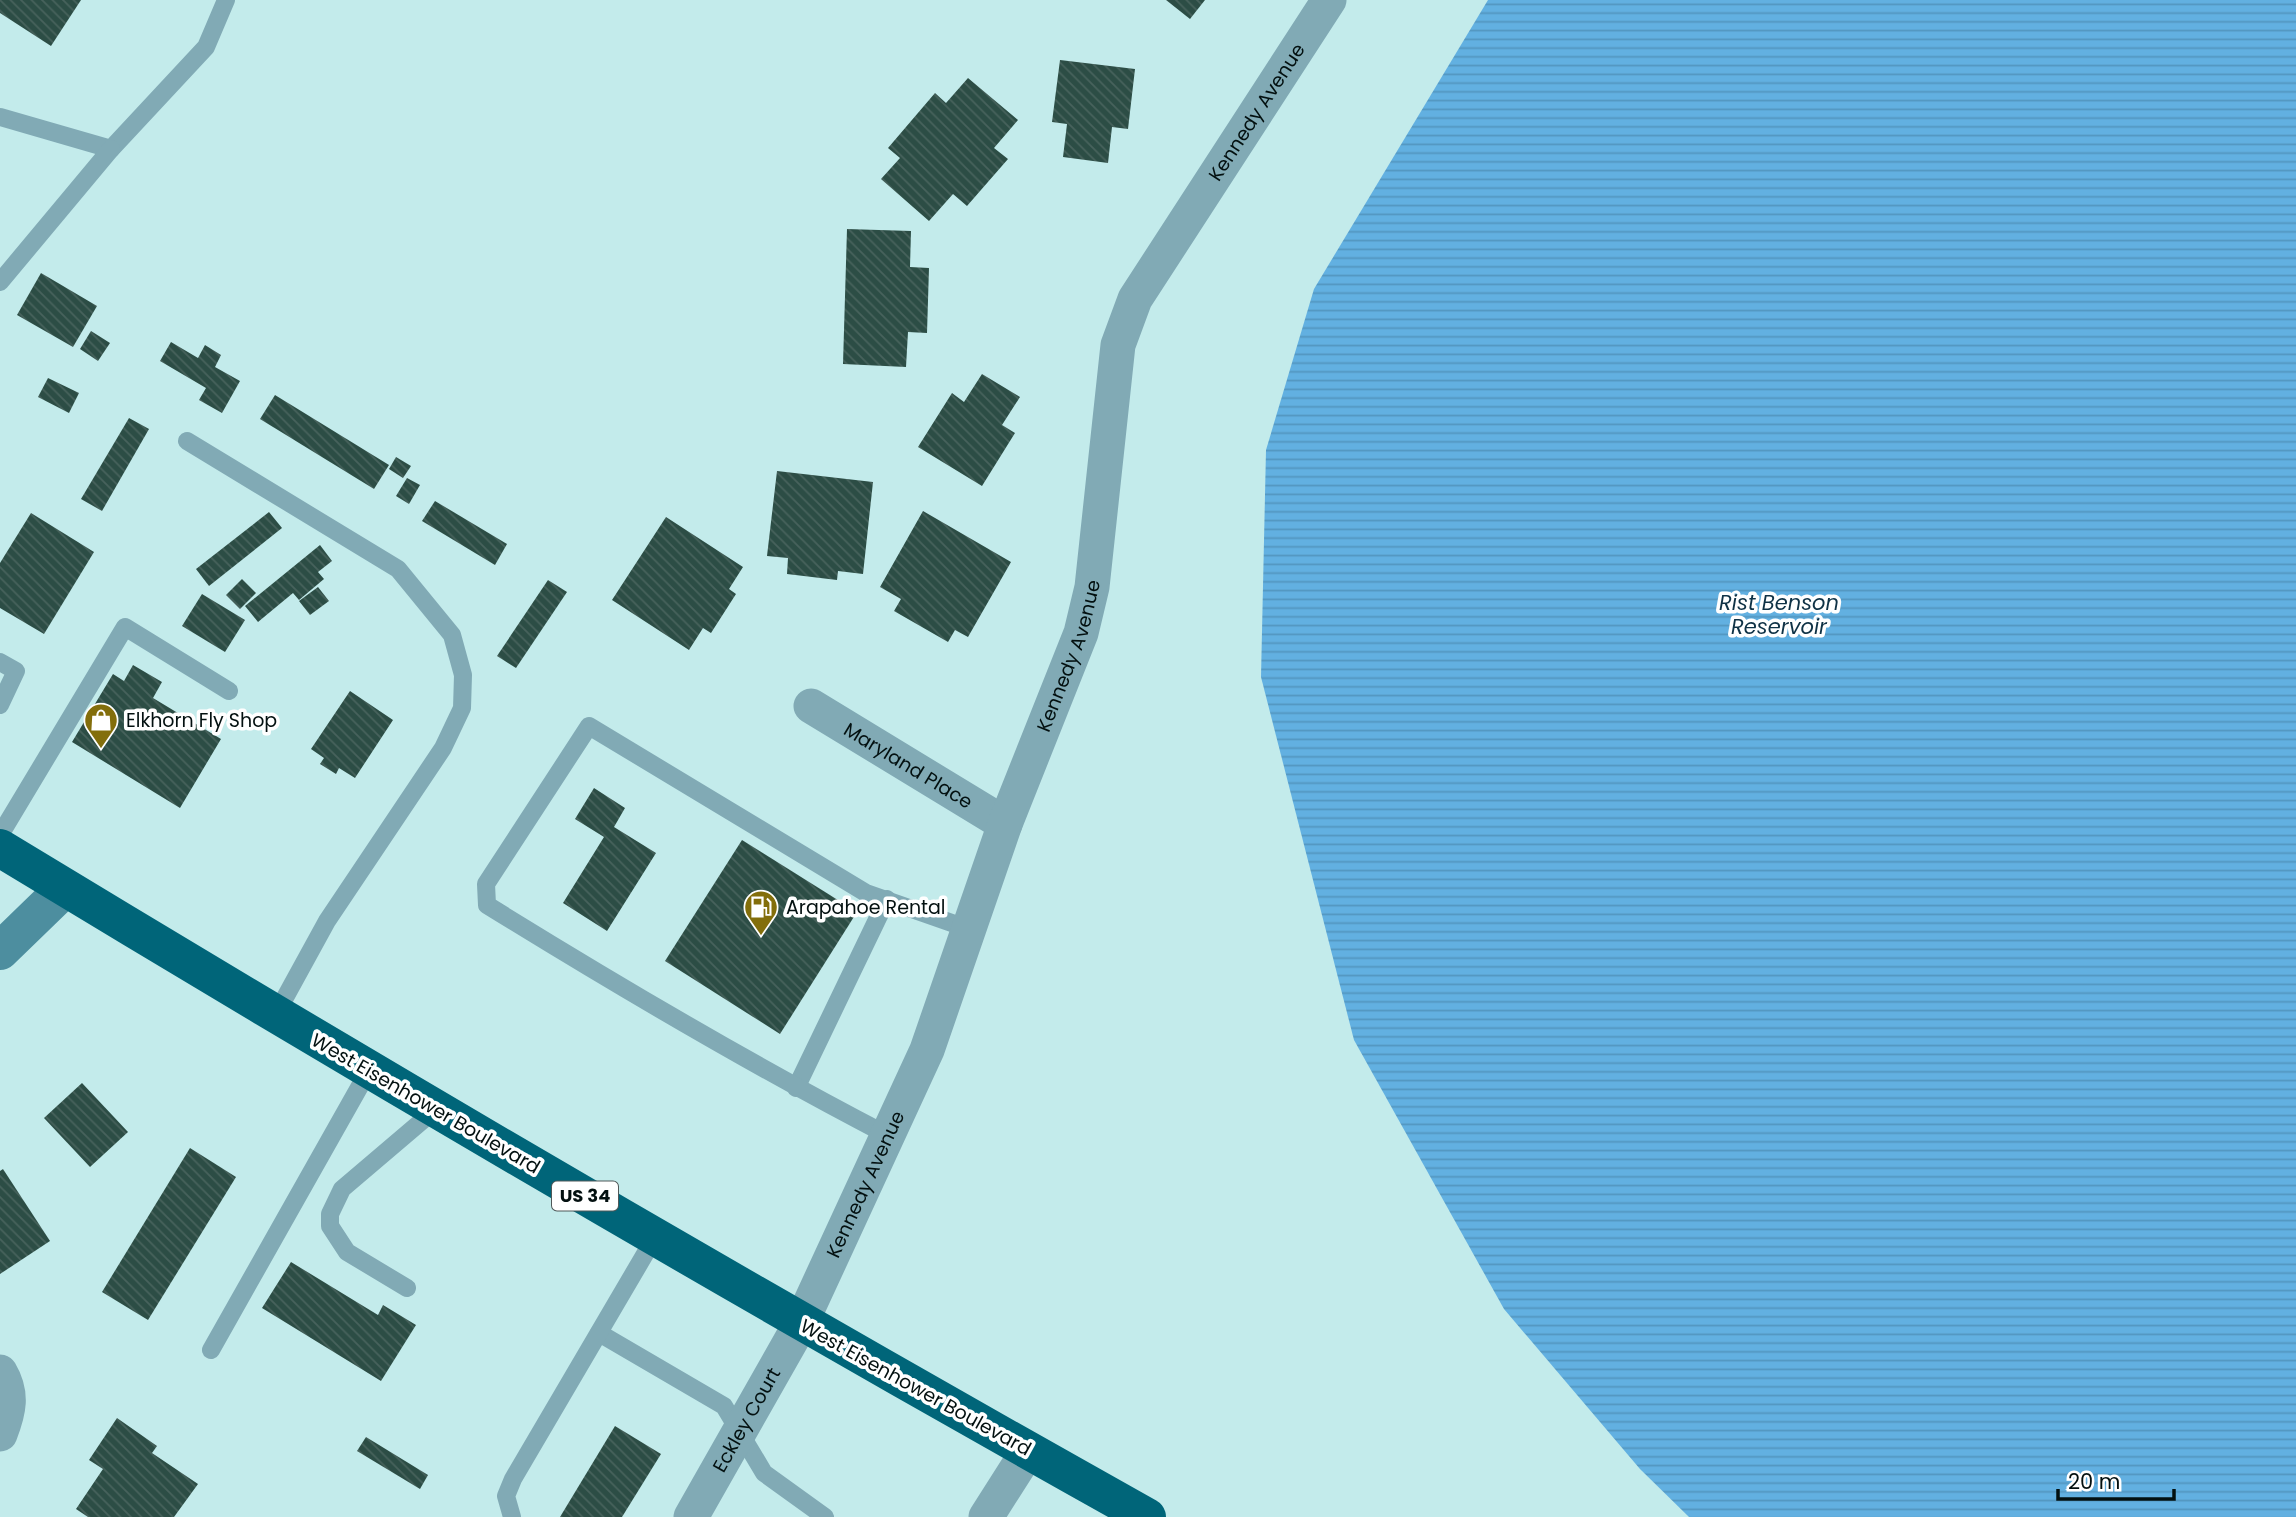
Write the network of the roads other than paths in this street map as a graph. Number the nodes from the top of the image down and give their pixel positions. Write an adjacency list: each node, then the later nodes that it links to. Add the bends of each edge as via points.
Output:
1 (226, 0): 4 (lane, via 206,47)
2 (1329, 0): 11 (street, Kennedy Avenue, via 1135,299 1118,345 1092,587 1081,633)
3 (0, 117): 4 (lane)
4 (111, 149): 5 (lane)
5 (0, 282)
6 (187, 441): 18 (lane, via 398,569 452,635 463,676 462,708 443,748 327,920)
7 (0, 662): 9 (lane, via 16,671)
8 (229, 691): 12 (lane, via 125,627)
9 (0, 705)
10 (811, 706): 11 (street, Maryland Place)
11 (1005, 824): 16 (street, Kennedy Avenue)
12 (0, 835)
13 (0, 848): 14 (highway, West Eisenhower Boulevard / US 34)
14 (65, 888): 17 (main road); 18 (highway, West Eisenhower Boulevard / US 34)
15 (887, 900): 16 (lane); 20 (lane); 20 (lane, via 866,892 589,726 486,884 487,905)
16 (969, 929): 22 (street, Kennedy Avenue, via 927,1051)
17 (0, 951)
18 (276, 1014): 19 (highway, West Eisenhower Boulevard / US 34)
19 (369, 1070): 21 (highway, West Eisenhower Boulevard / US 34); 27 (lane)
20 (796, 1088): 22 (lane)
21 (436, 1109): 23 (highway, West Eisenhower Boulevard / US 34); 24 (lane, via 342,1189 330,1214 330,1226 347,1252)
22 (887, 1135): 25 (street, Kennedy Avenue)
23 (655, 1237): 25 (highway, West Eisenhower Boulevard / US 34); 26 (lane)
24 (407, 1288)
25 (801, 1323): 30 (street, Eckley Court); 31 (highway, West Eisenhower Boulevard / US 34)
26 (599, 1333): 30 (lane, via 724,1406); 32 (lane, via 513,1479 506,1496)
27 (211, 1350)
28 (0, 1372): 29 (street, via 10,1399)
29 (0, 1434)
30 (740, 1434): 33 (street, Eckley Court); 34 (lane, via 764,1473)
31 (1028, 1451): 35 (street); 36 (highway, West Eisenhower Boulevard / US 34)
32 (512, 1517)
33 (691, 1517)
34 (825, 1517)
35 (986, 1517)
36 (1147, 1517)

